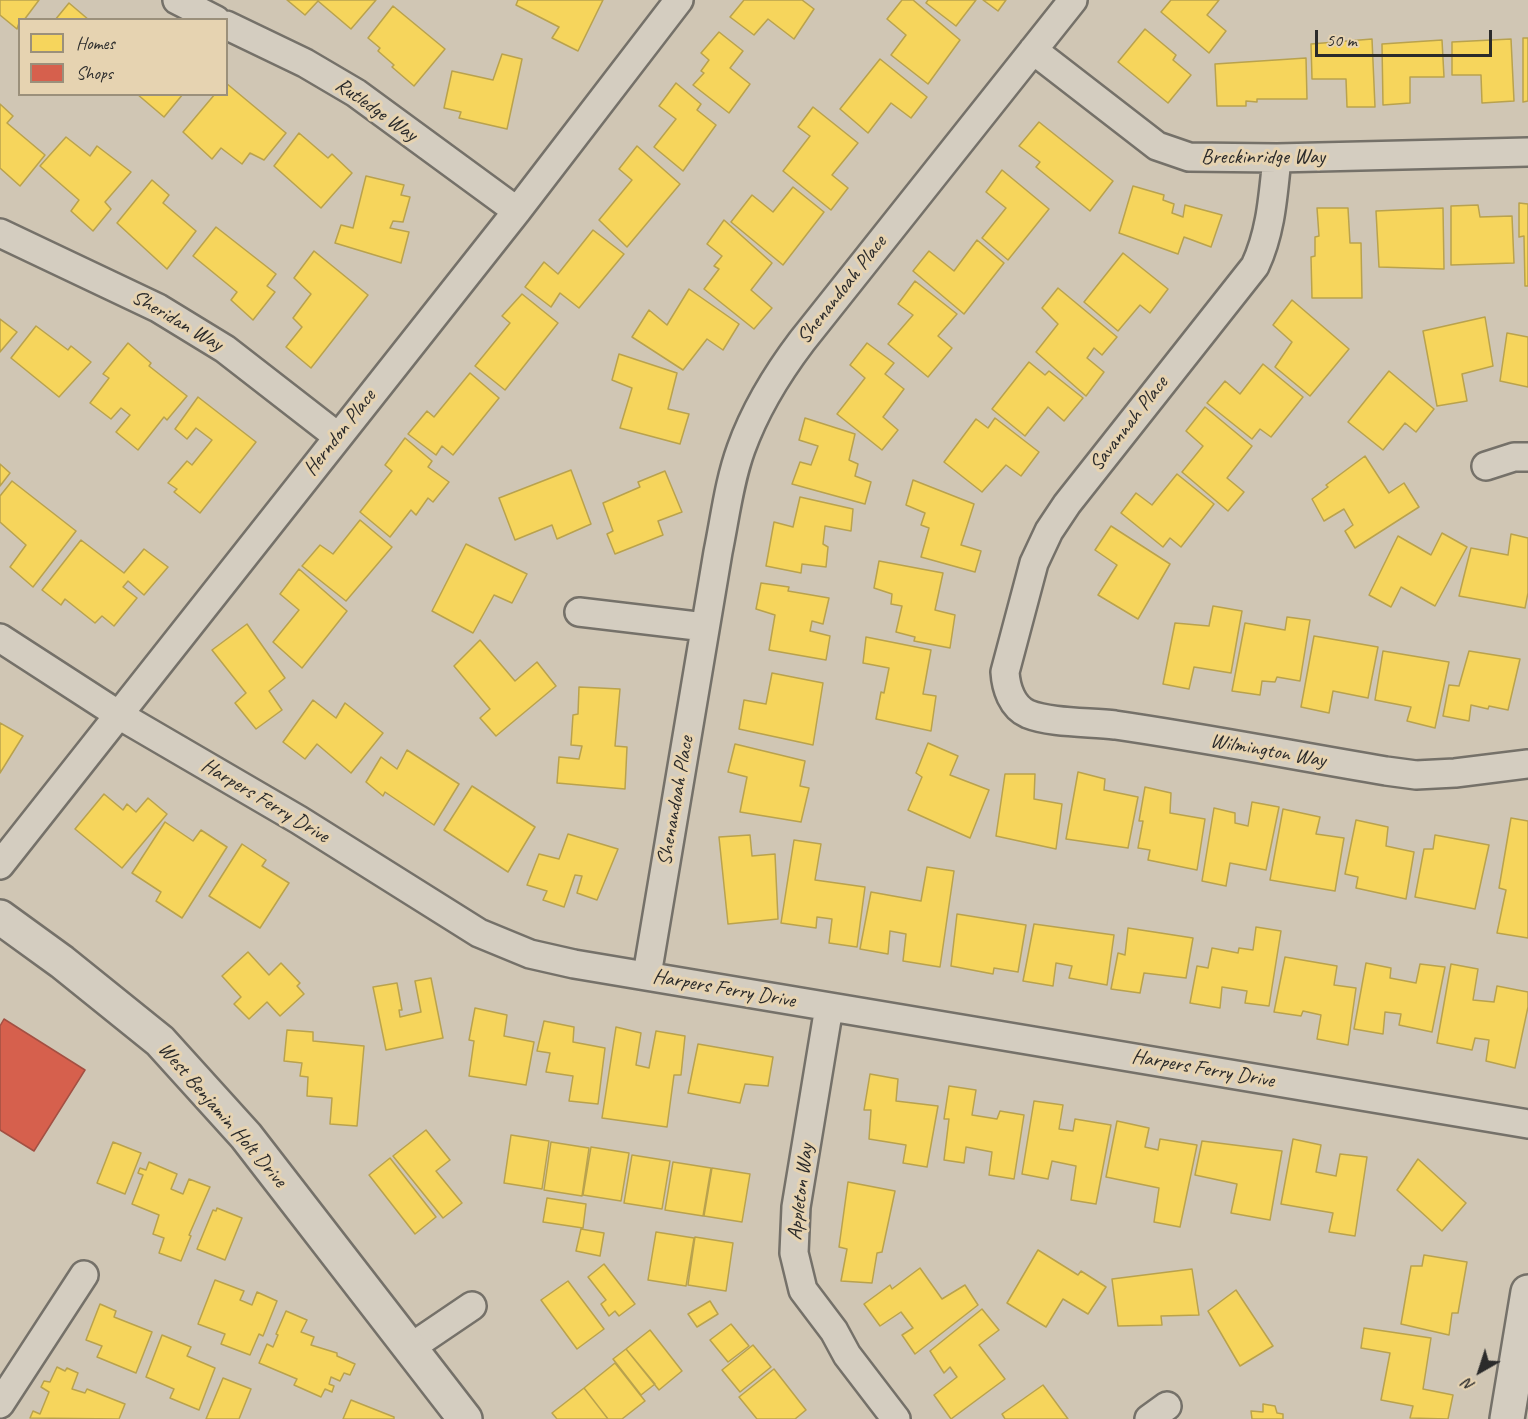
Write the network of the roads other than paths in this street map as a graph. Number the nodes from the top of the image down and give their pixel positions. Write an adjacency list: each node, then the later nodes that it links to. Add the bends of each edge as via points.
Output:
1 (177, 0): 4 (street)
2 (679, 0): 9 (street, Herndon Place)
3 (1073, 0): 6 (street, Shenandoah Place)
4 (212, 18)
5 (228, 26): 9 (street, Rutledge Way, via 356,93)
6 (1033, 50): 8 (street, Breckinridge Way, via 1156,146 1189,157); 15 (street, Shenandoah Place, via 779,372 741,450)
7 (1528, 152): 8 (street, Breckinridge Way)
8 (1277, 158): 17 (street, Savannah Place, via 1270,222 1255,266 1049,531 1034,563 1005,672)
9 (517, 211): 11 (street, Herndon Place)
10 (0, 233): 11 (street, Sheridan Way, via 158,308 225,349)
11 (338, 436): 18 (street, Herndon Place)
12 (1528, 457): 13 (street)
13 (1486, 466)
14 (579, 612): 15 (street)
15 (705, 627): 22 (street, Shenandoah Place)
16 (0, 638): 18 (street, Harpers Ferry Drive)
17 (1014, 701): 19 (street, Wilmington Way, via 1028,714 1045,718 1114,725 1416,775)
18 (119, 715): 20 (street, Herndon Place); 22 (street, Harpers Ferry Drive, via 299,820 479,933 530,954)
19 (1528, 764)
20 (0, 865)
21 (0, 917): 28 (main road, West Benjamin Holt Drive, via 160,1041 246,1136)
22 (647, 975): 23 (street, Harpers Ferry Drive)
23 (829, 1007): 24 (street, Harpers Ferry Drive); 31 (street, Appleton Way, via 796,1207 794,1253 803,1290)
24 (1528, 1124)
25 (84, 1275): 29 (street)
26 (1528, 1292): 32 (main road)
27 (472, 1306): 28 (street)
28 (410, 1348): 30 (main road, West Benjamin Holt Drive)
29 (0, 1404)
30 (465, 1419)
31 (896, 1419)
32 (1507, 1419)

